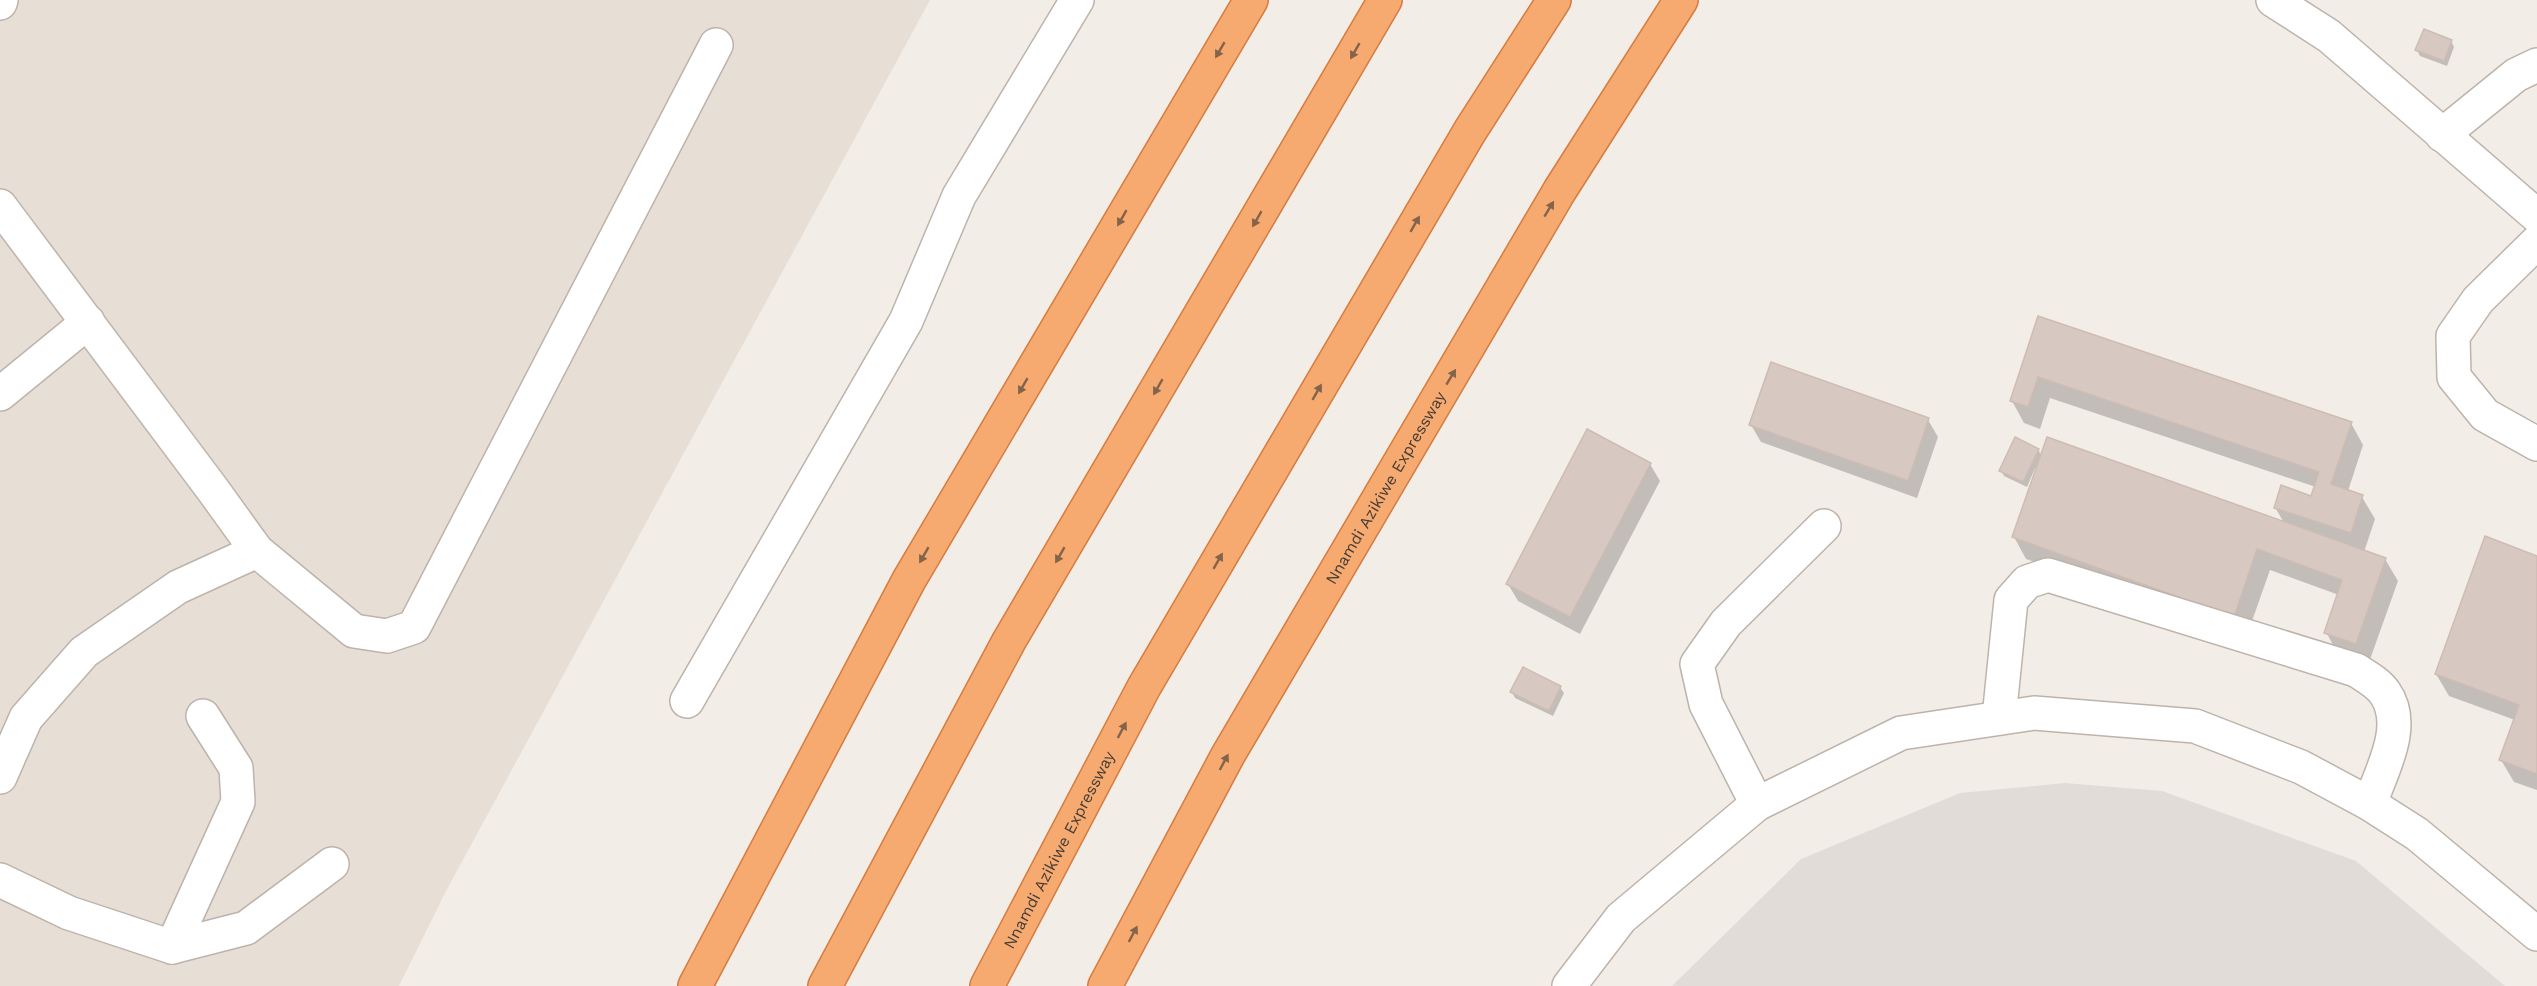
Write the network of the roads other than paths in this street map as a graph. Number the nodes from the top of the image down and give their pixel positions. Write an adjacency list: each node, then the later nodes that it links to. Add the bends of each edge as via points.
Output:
1 (1077, 0): 19 (street, via 960,196 906,321)
2 (1251, 0): 29 (highway, one-way to 29, via 909,580)
3 (1385, 0): 30 (highway, one-way to 30, via 1010,641)
4 (1554, 0): 31 (highway, Nnamdi Azikiwe Expressway, one-way to 4, via 1144,687 1470,131)
5 (1681, 0): 32 (highway, Nnamdi Azikiwe Expressway, one-way to 5, via 1234,745 1560,190)
6 (2273, 0): 9 (street, via 2329,36)
7 (716, 45): 18 (street, via 414,627 387,636 354,631)
8 (2537, 65): 9 (street, via 2516,75)
9 (2442, 135): 11 (street)
10 (0, 206): 12 (street)
11 (2537, 216)
12 (10, 241): 14 (street)
13 (2537, 242): 16 (street, via 2478,300 2453,336 2454,377 2485,415)
14 (88, 322): 15 (street); 18 (street)
15 (0, 394)
16 (2537, 444)
17 (1824, 526): 23 (street, via 1726,623 1697,664 1706,704)
18 (257, 551): 22 (street, via 178,587 84,652 26,718)
19 (687, 701)
20 (203, 716): 28 (street, via 236,768 238,802)
21 (1999, 718): 23 (street, via 1901,733); 24 (street, via 2034,712 2195,726 2301,767); 24 (street, via 2011,600 2028,582 2048,575 2356,670 2376,682 2392,708 2395,732)
22 (0, 777)
23 (1757, 804): 33 (street, via 1621,918)
24 (2370, 804): 27 (street, via 2418,834)
25 (332, 864): 28 (street, via 246,928)
26 (0, 880): 28 (street, via 69,913)
27 (2537, 934)
28 (172, 947)
29 (695, 986)
30 (825, 986)
31 (987, 986)
32 (1105, 986)
33 (1569, 986)

